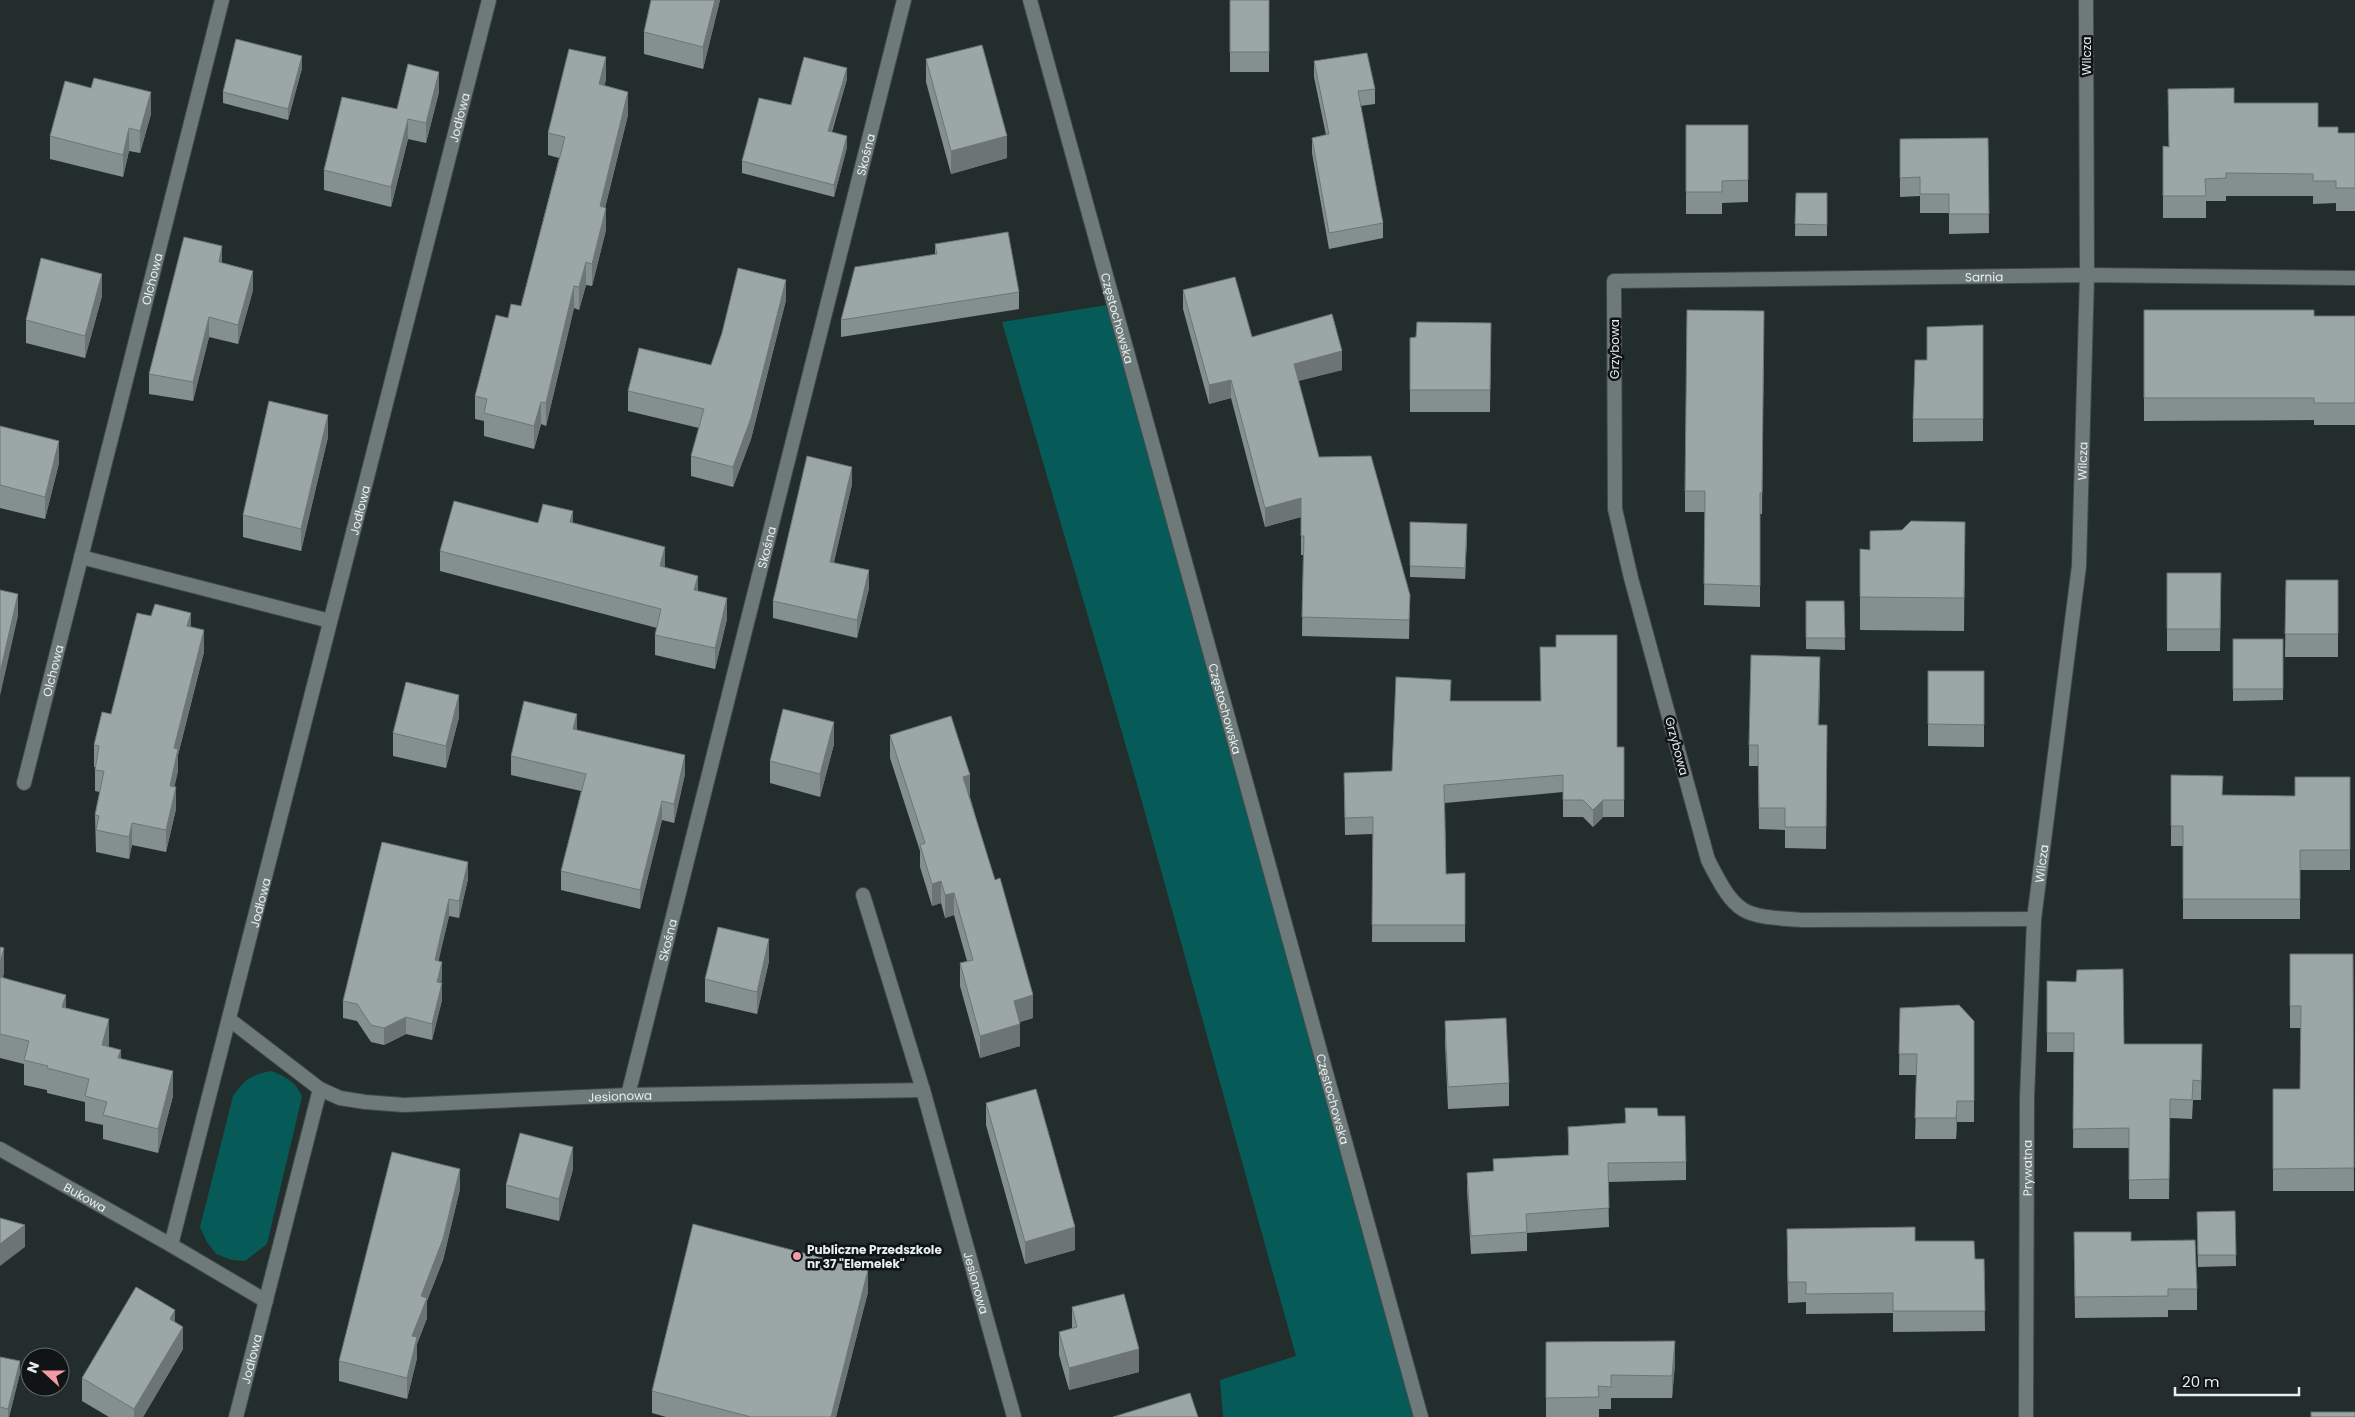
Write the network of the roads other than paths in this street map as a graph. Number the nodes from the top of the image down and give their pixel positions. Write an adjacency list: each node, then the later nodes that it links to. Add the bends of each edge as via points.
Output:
1 (222, 0): 9 (street, Olchowa)
2 (489, 0): 10 (street, Jodłowa)
3 (904, 0): 17 (street, Skośna)
4 (1030, 0): 23 (street, Częstochowska)
5 (2086, 0): 6 (street, Wilcza)
6 (2087, 275): 7 (street, Sarnia); 8 (street, Sarnia); 13 (street, Wilcza, via 2079,566)
7 (2355, 278)
8 (1614, 281): 13 (street, Grzybowa, via 1616,509 1631,578 1708,860 1725,893 1744,912 1766,917 1804,920)
9 (81, 557): 10 (street); 11 (street, Olchowa)
10 (330, 621): 14 (street, Jodłowa)
11 (24, 783)
12 (863, 895): 16 (street, Jesionowa)
13 (2034, 919): 24 (street, Prywatna, via 2027,1098)
14 (230, 1020): 15 (street); 19 (street, Jodłowa)
15 (320, 1089): 17 (street, Jesionowa, via 340,1098 404,1105); 20 (street, Jodłowa)
16 (923, 1090): 17 (street, Jesionowa); 22 (street, Jesionowa)
17 (628, 1095)
18 (0, 1149): 19 (street, Bukowa)
19 (171, 1245): 20 (street)
20 (266, 1301): 21 (street, Jodłowa)
21 (236, 1417)
22 (1014, 1417)
23 (1421, 1417)
24 (2026, 1417)

